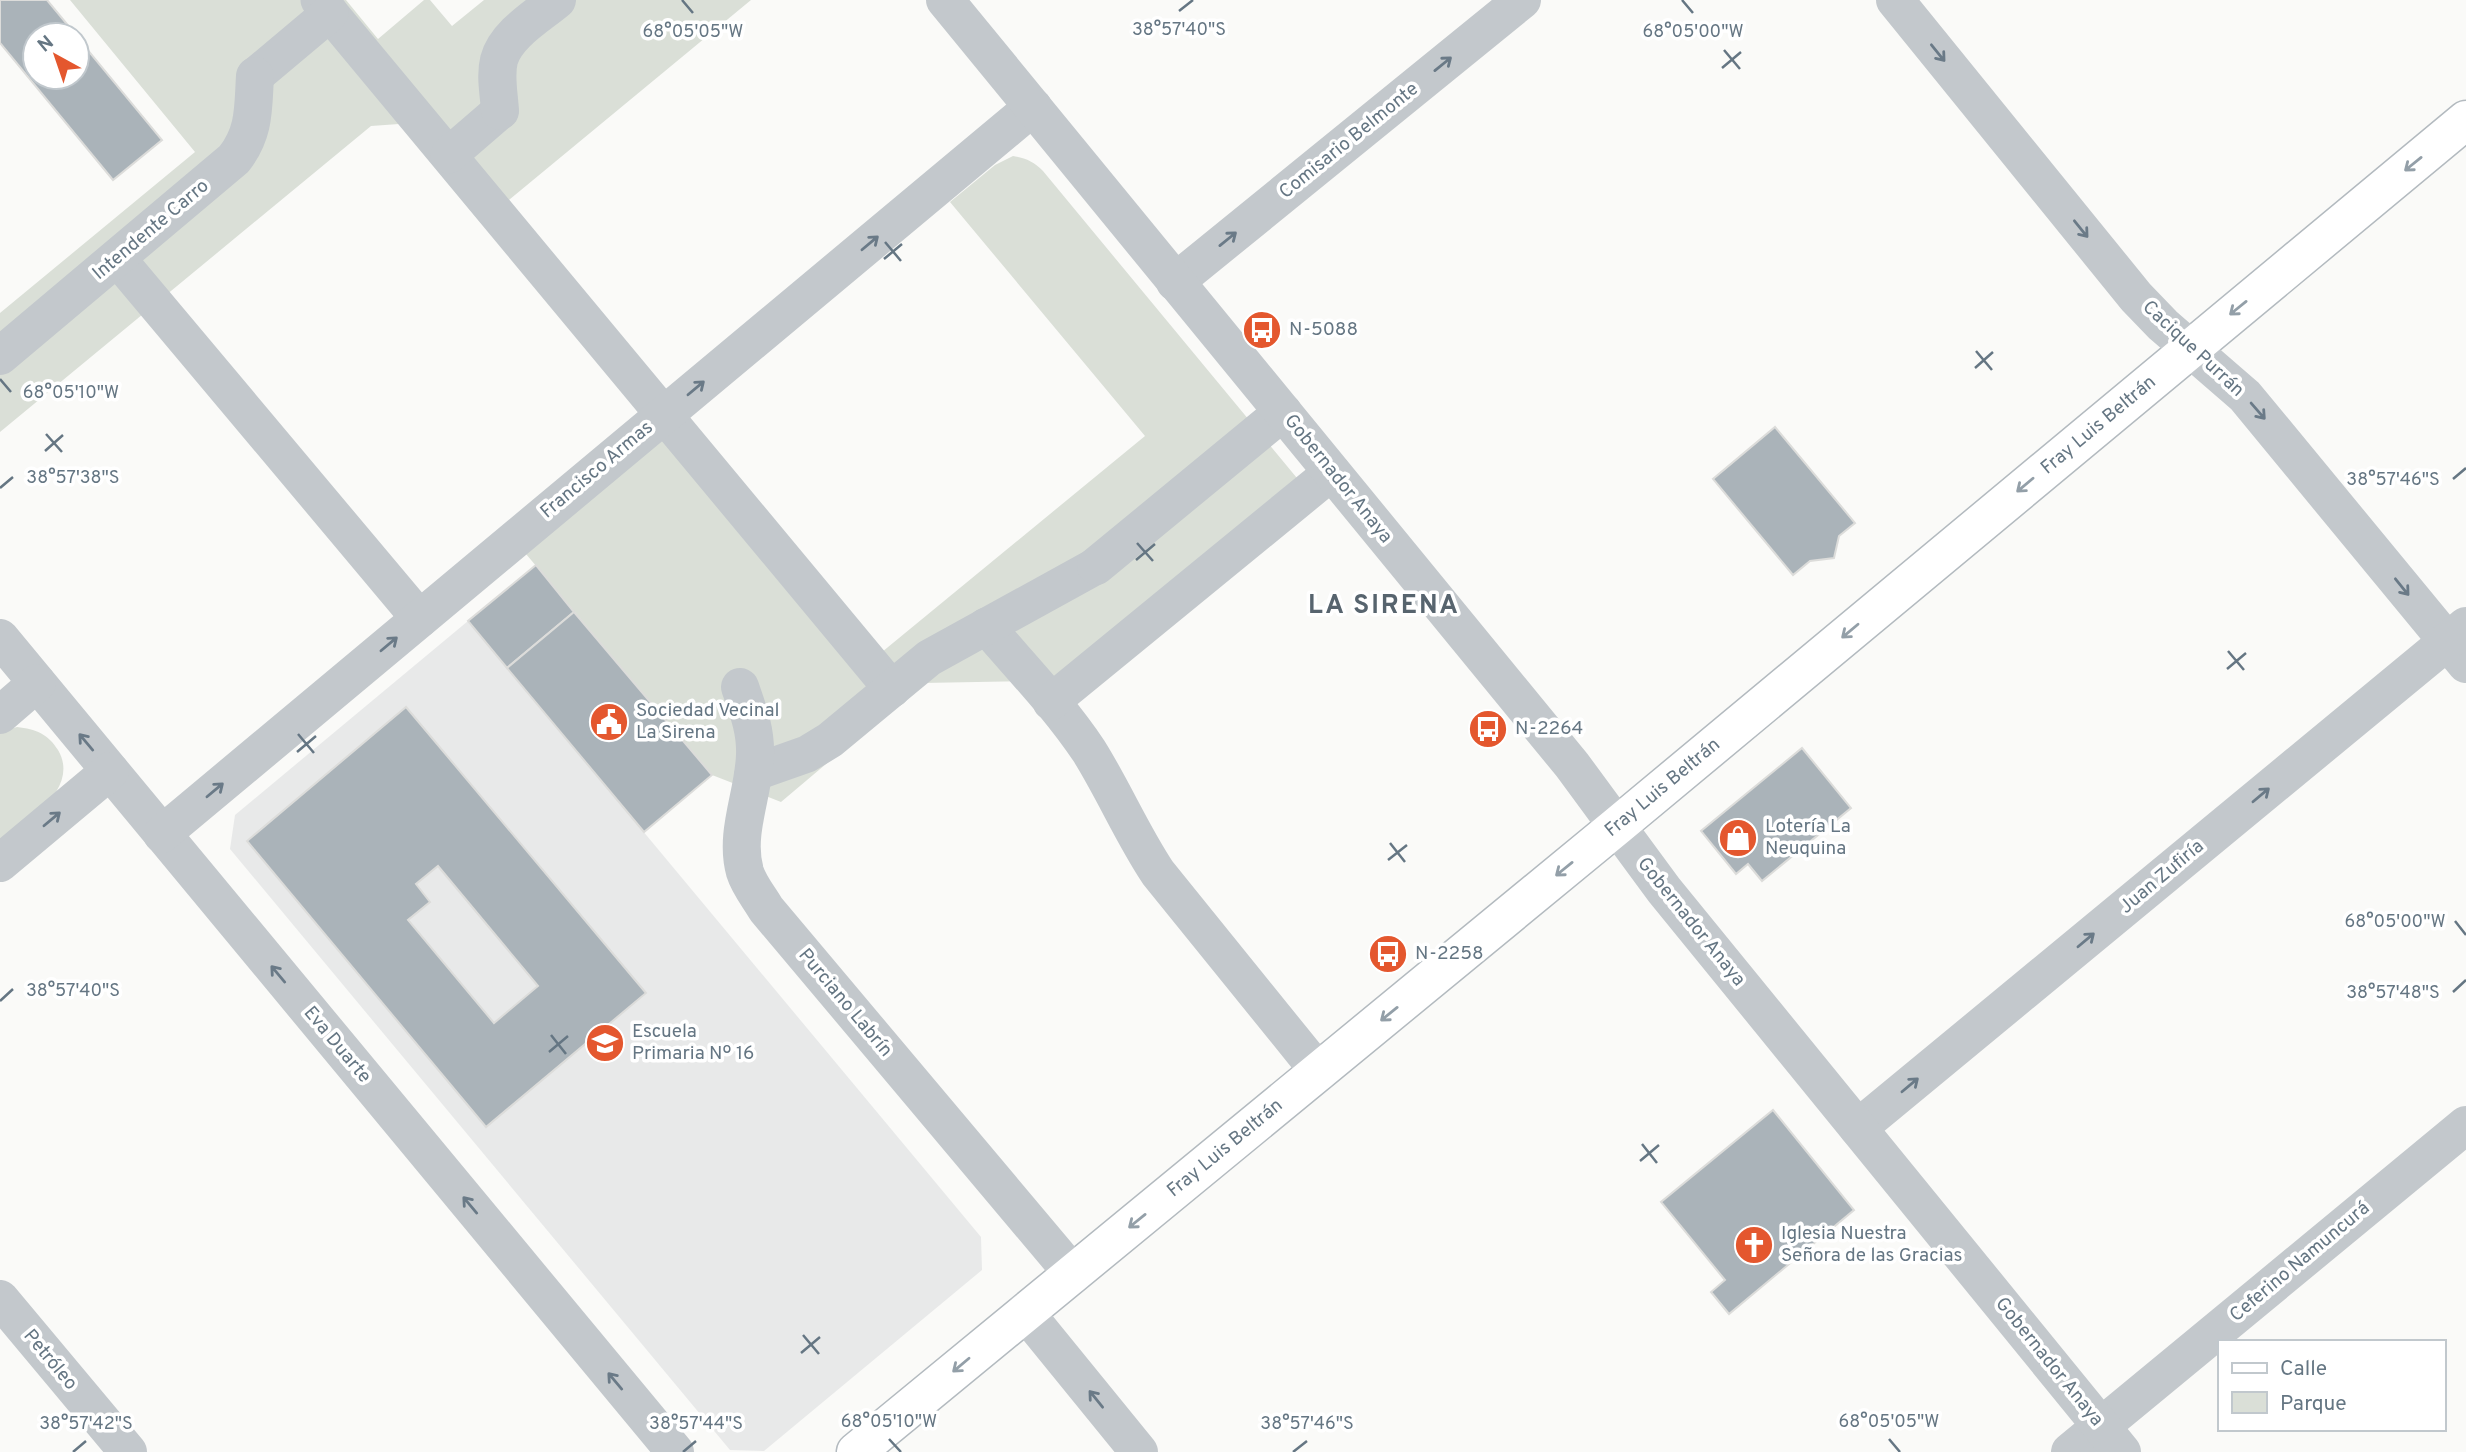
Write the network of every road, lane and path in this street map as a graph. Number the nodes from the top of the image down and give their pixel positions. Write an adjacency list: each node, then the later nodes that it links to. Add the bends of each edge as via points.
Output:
1 (557, 0): 8 (street, via 503,50 498,70)
2 (945, 0): 7 (street, Gobernador Anaya)
3 (1522, 0): 12 (street, Comisario Belmonte, one-way to 3)
4 (1895, 0): 13 (street, Cacique Purrán, one-way to 13, via 2136,297)
5 (325, 7): 6 (street); 10 (street)
6 (255, 76): 11 (street, Intendente Carro, via 253,117 245,145)
7 (1033, 107): 12 (street, Gobernador Anaya); 16 (street, Francisco Armas, one-way to 7)
8 (500, 111): 10 (street)
9 (2466, 120): 13 (main road, Fray Luis Beltrán, one-way to 13)
10 (449, 155): 16 (street)
11 (117, 258): 14 (street, Intendente Carro); 19 (street)
12 (1175, 282): 15 (street, Gobernador Anaya)
13 (2191, 347): 22 (street, Cacique Purrán, one-way to 22, via 2258,411); 30 (main road, Fray Luis Beltrán, one-way to 30)
14 (0, 356)
15 (1283, 412): 17 (street, Gobernador Anaya); 18 (street)
16 (664, 415): 19 (street, Francisco Armas); 25 (street)
17 (1332, 472): 26 (street); 30 (street, Gobernador Anaya)
18 (1096, 566): 20 (street)
19 (420, 618): 31 (street, Francisco Armas, one-way to 19)
20 (986, 626): 25 (street, via 929,658); 26 (street)
21 (0, 638): 23 (street, Eva Duarte)
22 (2460, 644): 35 (street, Juan Zufiría, one-way to 22)
23 (37, 683): 27 (street); 28 (street, Eva Duarte, one-way to 23)
24 (740, 687): 29 (street, Purciano Labrín, via 754,735)
25 (892, 689): 29 (street, via 807,754)
26 (1051, 702): 33 (street, via 1088,751 1158,873)
27 (0, 715)
28 (110, 771): 31 (street, Eva Duarte); 32 (street, one-way to 28)
29 (754, 773): 36 (street, Purciano Labrín, via 742,836 746,874 754,891)
30 (1617, 826): 33 (main road, Fray Luis Beltrán, one-way to 33); 35 (street, Gobernador Anaya)
31 (162, 834): 42 (street, Eva Duarte, one-way to 31)
32 (0, 863)
33 (1319, 1072): 36 (main road, Fray Luis Beltrán, one-way to 36)
34 (2466, 1125): 39 (street, Ceferino Namuncurá)
35 (1858, 1128): 41 (street, Gobernador Anaya)
36 (1073, 1274): 38 (main road, Fray Luis Beltrán)
37 (0, 1300): 43 (street, Petróleo)
38 (1025, 1312): 44 (main road, Fray Luis Beltrán, one-way to 44); 45 (street, one-way to 38)
39 (2224, 1340)
40 (2218, 1345): 41 (street, Ceferino Namuncurá)
41 (2112, 1439): 46 (street, Ceferino Namuncurá)
42 (667, 1449)
43 (128, 1452)
44 (856, 1452)
45 (1139, 1452)
46 (2070, 1452)

